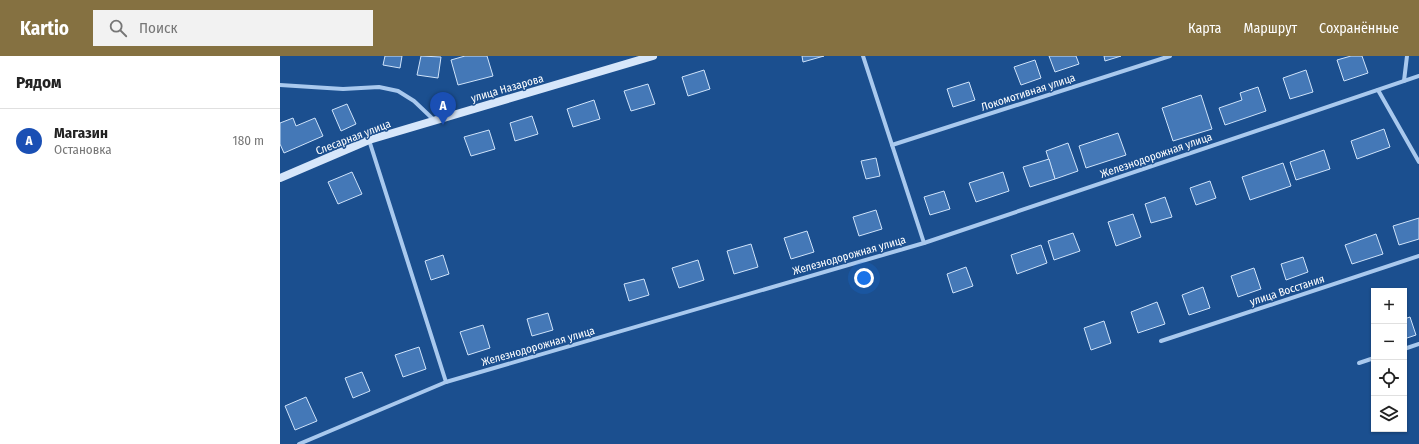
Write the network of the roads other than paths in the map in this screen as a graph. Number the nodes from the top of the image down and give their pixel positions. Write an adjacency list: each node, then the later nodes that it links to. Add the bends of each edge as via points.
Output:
1 (653, 56): 9 (street, улица Назарова)
2 (863, 56): 11 (street)
3 (1170, 56): 11 (street, Локомотивная улица)
4 (1407, 56): 6 (street)
5 (1419, 76): 6 (street, Железнодорожная улица)
6 (1404, 81): 8 (street, Железнодорожная улица)
7 (280, 85): 9 (street, via 343,89 379,87 414,100)
8 (1378, 90): 12 (street); 14 (street, Железнодорожная улица)
9 (435, 120): 10 (street, Слесарная улица)
10 (369, 140): 13 (street, Слесарная улица); 21 (street)
11 (892, 145): 14 (street)
12 (1419, 162)
13 (280, 178)
14 (924, 243): 21 (street, Железнодорожная улица)
15 (1419, 256): 16 (street, улица Восстания)
16 (1161, 341)
17 (1419, 344): 18 (street)
18 (1407, 348)
19 (1371, 359): 20 (street)
20 (1359, 363)
21 (446, 382): 22 (street, Железнодорожная улица)
22 (299, 444)

